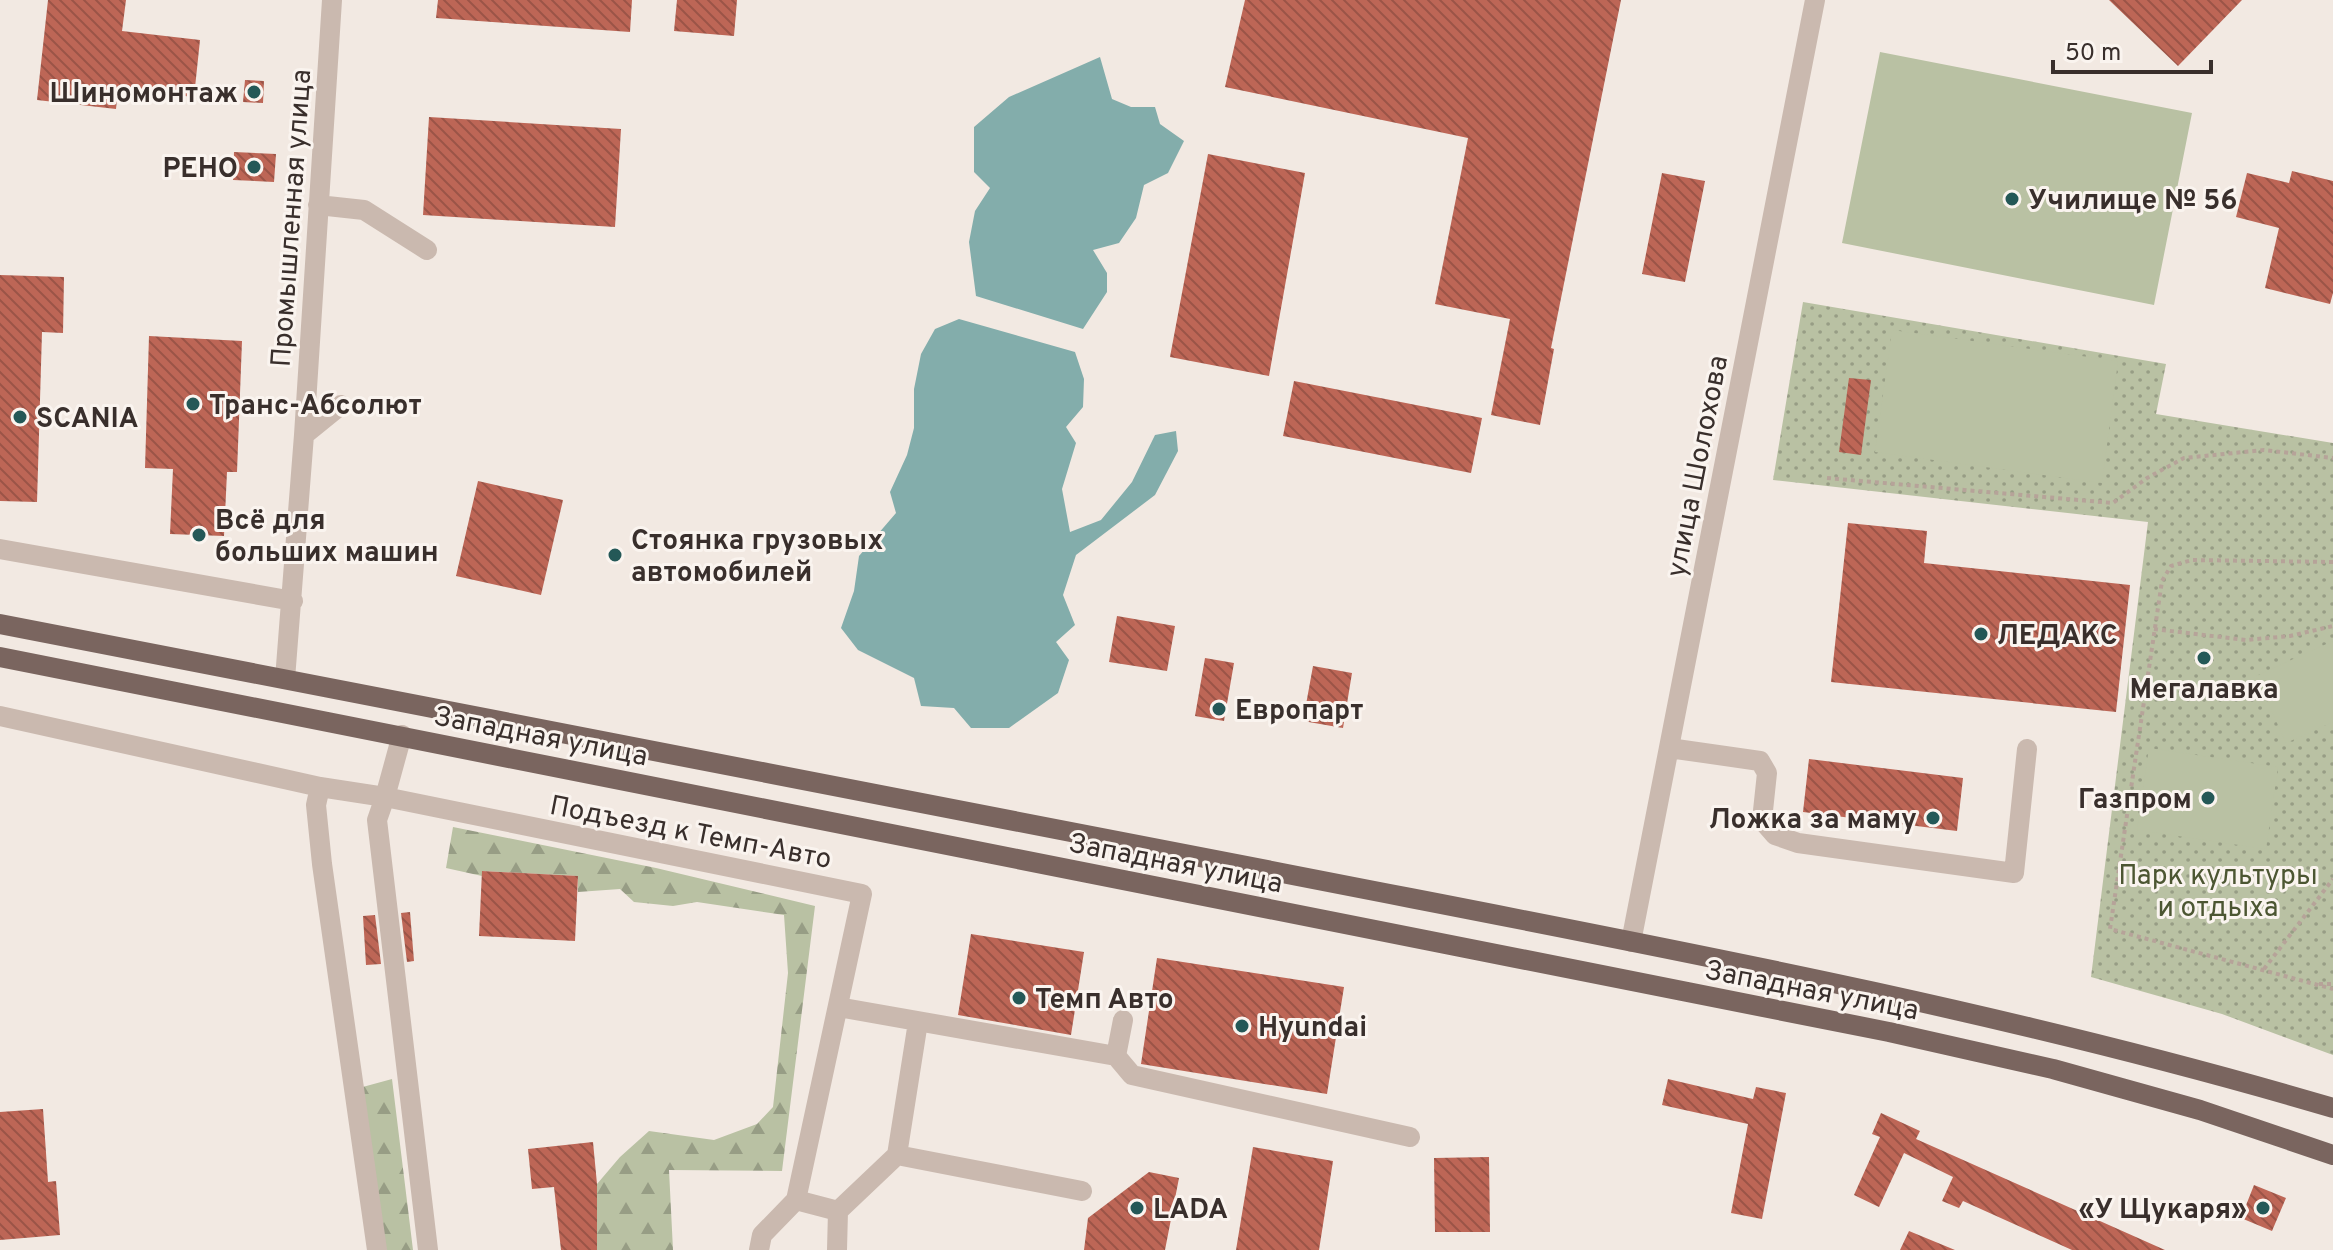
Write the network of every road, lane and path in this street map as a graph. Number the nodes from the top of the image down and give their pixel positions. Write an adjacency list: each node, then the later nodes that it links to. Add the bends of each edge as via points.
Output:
1 (332, 0): 3 (street, Промышленная улица)
2 (1815, 0): 19 (street, улица Шолохова)
3 (318, 205): 4 (street, via 364,210); 6 (street, Промышленная улица)
4 (427, 250)
5 (341, 405): 6 (street)
6 (304, 435): 11 (street, Промышленная улица)
7 (2333, 458): 8 (path, via 2264,450 2184,458 2113,503)
8 (1827, 478)
9 (0, 549): 11 (street)
10 (2333, 562): 14 (path, via 2192,560 2171,566 2162,581)
11 (293, 601): 16 (street, Промышленная улица)
12 (0, 624): 16 (main road, Западная улица)
13 (2333, 626): 14 (path, via 2246,640)
14 (2154, 629): 25 (path, via 2110,929)
15 (0, 657): 18 (main road, Западная улица)
16 (285, 679): 24 (main road, Западная улица)
17 (0, 716): 21 (street)
18 (402, 735): 22 (street); 34 (main road, Западная улица, via 1889,1032 2053,1069)
19 (1669, 748): 20 (street, via 1760,761 1767,773 1762,820 1775,835 1798,843 2014,873); 24 (street, улица Шолохова)
20 (2027, 749)
21 (320, 787): 22 (street); 38 (street, via 316,805 322,864)
22 (385, 797): 27 (street, Подъезд к Темп-Авто, via 862,894); 39 (street, via 377,820)
23 (2333, 879): 25 (path)
24 (1631, 942): 31 (main road, Западная улица, via 2064,1035)
25 (2264, 969): 26 (path)
26 (2333, 987)
27 (838, 1007): 29 (street); 36 (street, Подъезд к Темп-Авто)
28 (1123, 1020): 30 (street)
29 (918, 1022): 30 (street); 33 (street)
30 (1116, 1056): 32 (street, via 1132,1075)
31 (2333, 1108)
32 (1410, 1137)
33 (897, 1155): 35 (street); 37 (street)
34 (2333, 1155)
35 (1082, 1191)
36 (796, 1200): 37 (street); 40 (street, via 762,1235)
37 (838, 1211): 41 (street)
38 (377, 1250)
39 (428, 1250)
40 (759, 1250)
41 (837, 1250)

